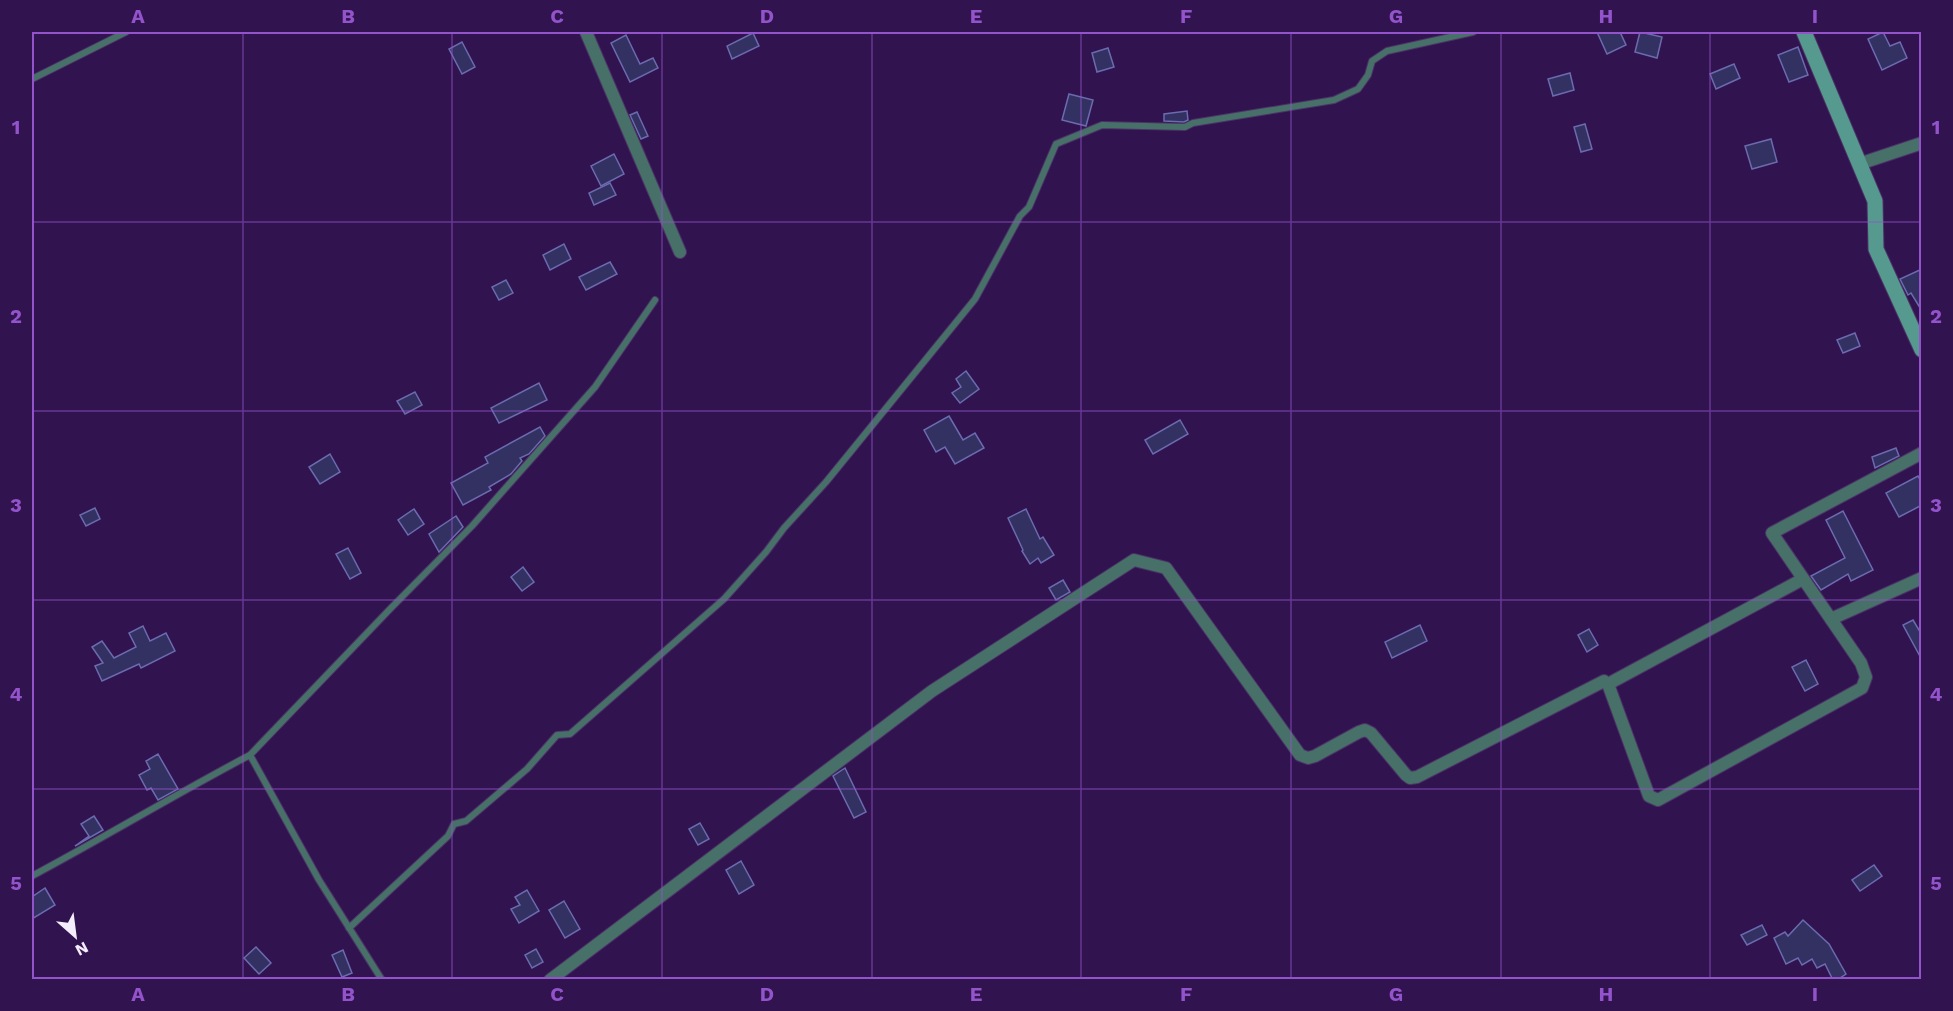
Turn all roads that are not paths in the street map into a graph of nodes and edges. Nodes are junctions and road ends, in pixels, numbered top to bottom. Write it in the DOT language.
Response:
graph roads {
  1 [pos="126,32"];
  2 [pos="586,32"];
  3 [pos="1473,32"];
  4 [pos="1804,32"];
  5 [pos="32,79"];
  6 [pos="1922,143"];
  7 [pos="1859,164"];
  8 [pos="680,252"];
  9 [pos="655,300"];
  10 [pos="1922,350"];
  11 [pos="1922,453"];
  12 [pos="1922,578"];
  13 [pos="1803,579"];
  14 [pos="1831,619"];
  15 [pos="1608,684"];
  16 [pos="250,755"];
  17 [pos="32,876"];
  18 [pos="349,928"];
  19 [pos="382,980"];
  20 [pos="550,980"];
  1 -- 5 [label="lane"];
  2 -- 8 [label="street"];
  3 -- 18 [label="lane"];
  4 -- 7 [label="street"];
  6 -- 7 [label="street"];
  7 -- 10 [label="street"];
  9 -- 16 [label="lane"];
  11 -- 13 [label="street"];
  12 -- 14 [label="street"];
  13 -- 14 [label="street"];
  13 -- 15 [label="street"];
  14 -- 15 [label="street"];
  15 -- 20 [label="street"];
  16 -- 17 [label="lane"];
  16 -- 18 [label="lane"];
  18 -- 19 [label="lane"];
}
